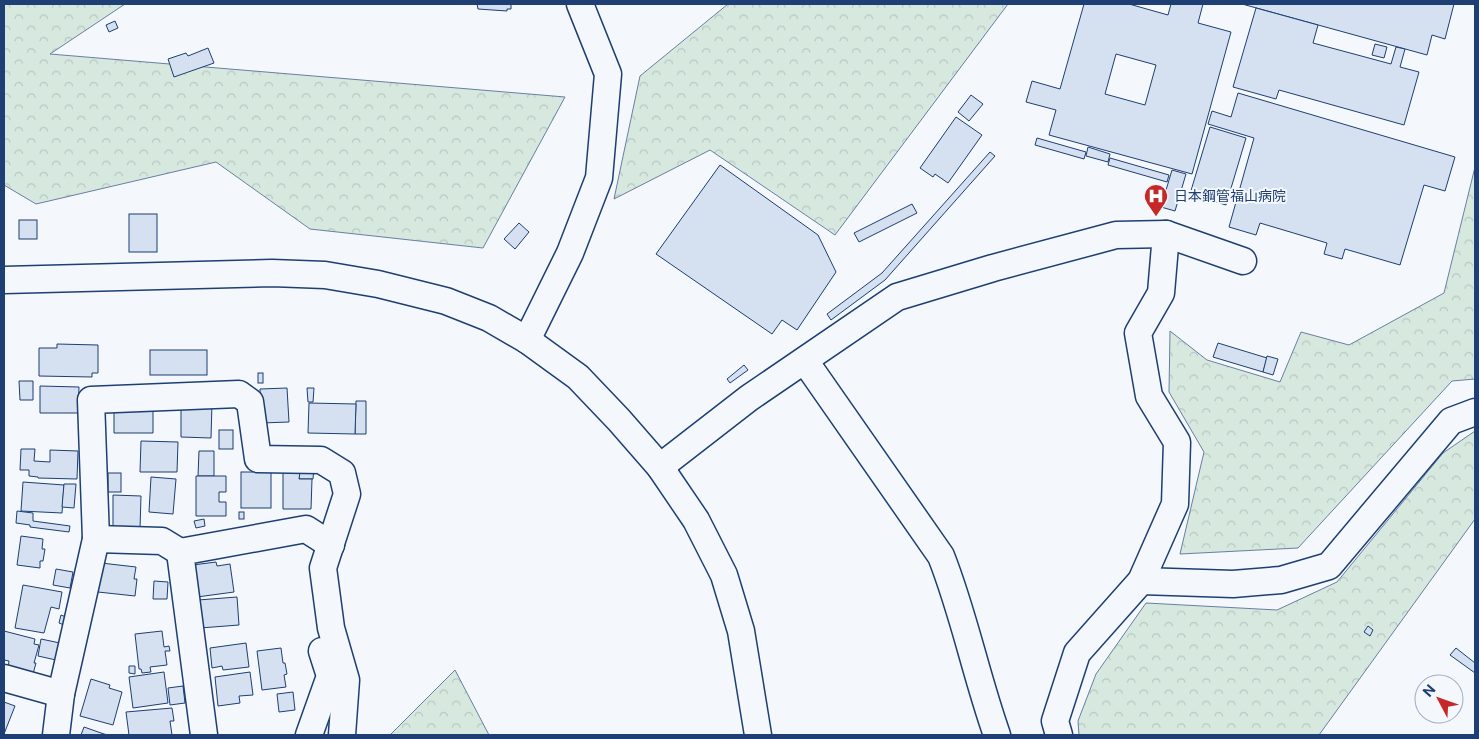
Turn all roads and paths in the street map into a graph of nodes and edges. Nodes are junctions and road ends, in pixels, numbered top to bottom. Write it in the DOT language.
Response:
graph roads {
  1 [pos="580,4"];
  2 [pos="1166,234"];
  3 [pos="1243,261"];
  4 [pos="4,280"];
  5 [pos="527,340"];
  6 [pos="805,361"];
  7 [pos="1475,412"];
  8 [pos="660,467"];
  9 [pos="96,540"];
  10 [pos="180,552"];
  11 [pos="327,556"];
  12 [pos="1141,581"];
  13 [pos="4,678"];
  14 [pos="61,694"];
  15 [pos="56,735"];
  16 [pos="204,735"];
  17 [pos="309,735"];
  18 [pos="342,735"];
  19 [pos="758,735"];
  20 [pos="996,735"];
  21 [pos="1059,735"];
  1 -- 5 [label="street"];
  2 -- 3 [label="street"];
  2 -- 6 [label="street"];
  2 -- 12 [label="street"];
  4 -- 5 [label="street"];
  5 -- 8 [label="street"];
  6 -- 8 [label="street"];
  6 -- 20 [label="street"];
  7 -- 12 [label="street"];
  8 -- 19 [label="street"];
  9 -- 10 [label="street"];
  9 -- 11 [label="street"];
  9 -- 14 [label="street"];
  10 -- 11 [label="street"];
  10 -- 16 [label="street"];
  11 -- 17 [label="street"];
  11 -- 18 [label="street"];
  12 -- 21 [label="street"];
  13 -- 14 [label="street"];
  14 -- 15 [label="street"];
}
